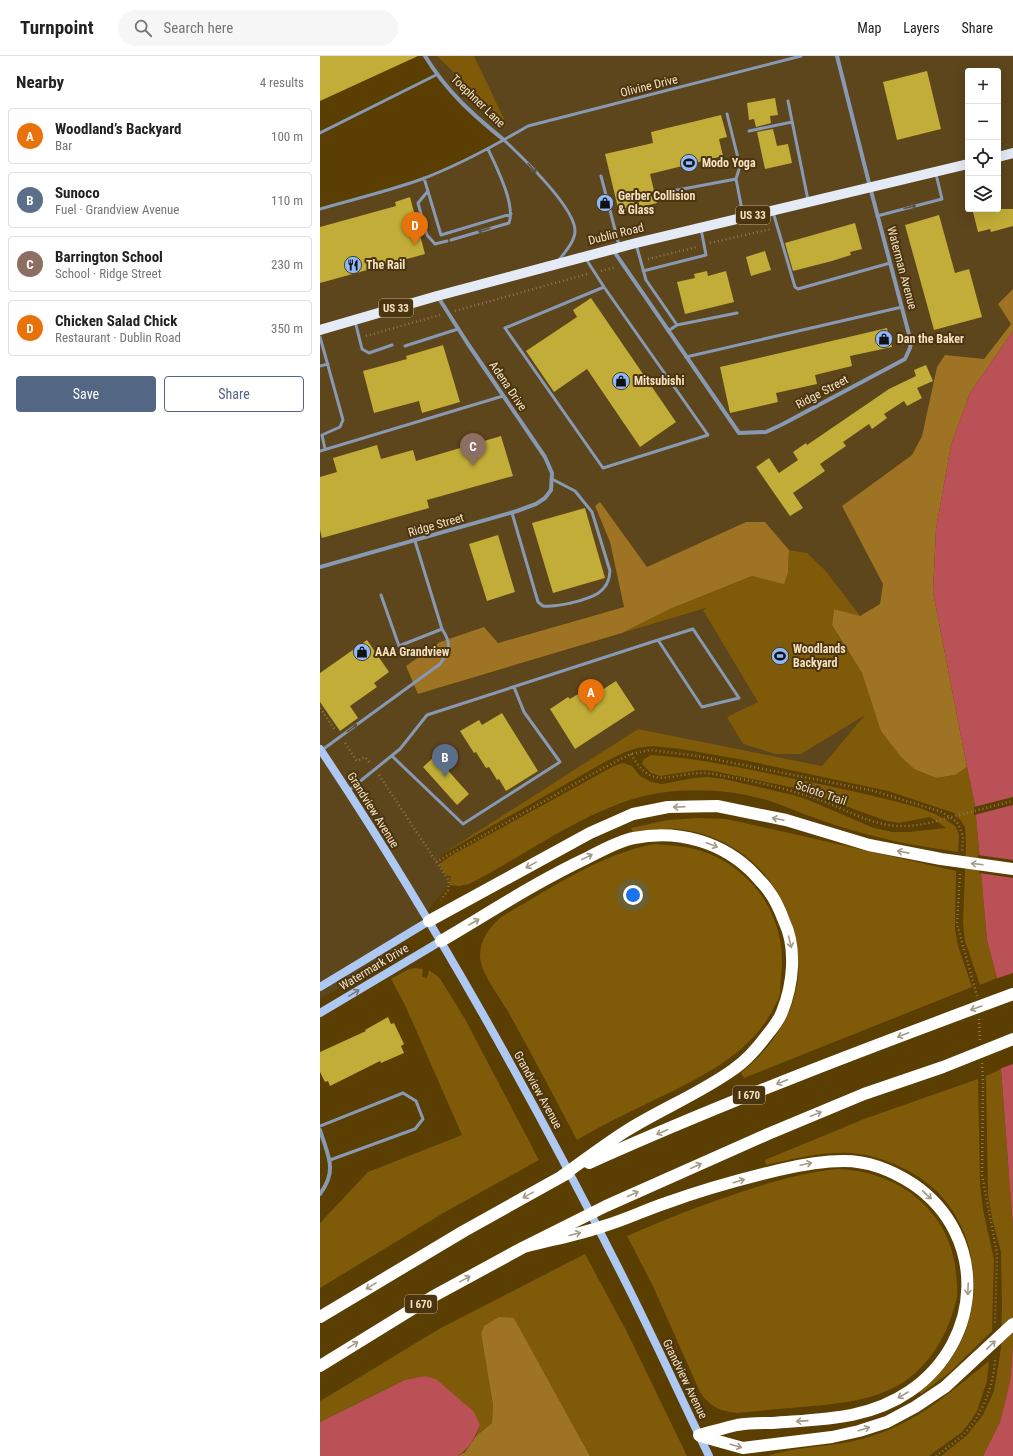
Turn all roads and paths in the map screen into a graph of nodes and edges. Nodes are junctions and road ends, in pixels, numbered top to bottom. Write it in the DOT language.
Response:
graph roads {
  1 [pos="425,56"];
  2 [pos="801,56"];
  3 [pos="837,56"];
  4 [pos="436,75"];
  5 [pos="788,101"];
  6 [pos="727,114"];
  7 [pos="792,122"];
  8 [pos="749,131"];
  9 [pos="320,133"];
  10 [pos="504,140"];
  11 [pos="488,149"];
  12 [pos="1013,153"];
  13 [pos="1001,156"];
  14 [pos="965,165"];
  15 [pos="935,172"];
  16 [pos="601,176"];
  17 [pos="424,178"];
  18 [pos="736,179"];
  19 [pos="870,187"];
  20 [pos="428,191"];
  21 [pos="672,191"];
  22 [pos="808,202"];
  23 [pos="320,209"];
  24 [pos="773,210"];
  25 [pos="511,214"];
  26 [pos="877,216"];
  27 [pos="743,217"];
  28 [pos="701,227"];
  29 [pos="778,228"];
  30 [pos="636,243"];
  31 [pos="704,245"];
  32 [pos="616,248"];
  33 [pos="584,256"];
  34 [pos="641,261"];
  35 [pos="890,263"];
  36 [pos="557,264"];
  37 [pos="623,265"];
  38 [pos="643,271"];
  39 [pos="594,272"];
  40 [pos="604,287"];
  41 [pos="438,296"];
  42 [pos="902,307"];
  43 [pos="448,313"];
  44 [pos="736,313"];
  45 [pos="355,320"];
  46 [pos="677,325"];
  47 [pos="458,329"];
  48 [pos="320,330"];
  49 [pos="668,331"];
  50 [pos="320,337"];
  51 [pos="359,338"];
  52 [pos="392,345"];
  53 [pos="405,346"];
  54 [pos="908,354"];
  55 [pos="686,357"];
  56 [pos="328,364"];
  57 [pos="320,366"];
  58 [pos="503,396"];
  59 [pos="321,435"];
  60 [pos="325,450"];
  61 [pos="320,451"];
  62 [pos="552,479"];
  63 [pos="551,490"];
  64 [pos="512,513"];
  65 [pos="415,541"];
  66 [pos="320,567"];
  67 [pos="381,595"];
  68 [pos="442,629"];
  69 [pos="658,640"];
  70 [pos="514,687"];
  71 [pos="320,708"];
  72 [pos="340,737"];
  73 [pos="320,750"];
  74 [pos="392,756"];
  75 [pos="375,769"];
  76 [pos="348,791"];
  77 [pos="1013,801"];
  78 [pos="436,862"];
  79 [pos="1013,869"];
  80 [pos="448,890"];
  81 [pos="428,921"];
  82 [pos="441,941"];
  83 [pos="320,987"];
  84 [pos="1013,994"];
  85 [pos="320,1013"];
  86 [pos="1013,1039"];
  87 [pos="320,1126"];
  88 [pos="320,1130"];
  89 [pos="330,1160"];
  90 [pos="562,1176"];
  91 [pos="320,1194"];
  92 [pos="524,1247"];
  93 [pos="320,1317"];
  94 [pos="1013,1324"];
  95 [pos="320,1366"];
  96 [pos="699,1436"];
  97 [pos="709,1456"];
  1 -- 4 [label="street, Toephner Lane"];
  2 -- 10 [label="lane, Olivine Drive"];
  3 -- 19 [label="street, Waterman Avenue"];
  4 -- 9 [label="lane"];
  4 -- 10 [label="street, Toephner Lane"];
  5 -- 7 [label="lane"];
  6 -- 18 [label="lane"];
  7 -- 8 [label="lane"];
  7 -- 22 [label="lane"];
  10 -- 11 [label="lane, Olivine Drive"];
  10 -- 36 [label="lane, one-way"];
  11 -- 17 [label="lane, Olivine Drive"];
  11 -- 25 [label="lane"];
  12 -- 13 [label="main road"];
  14 -- 15 [label="main road, Dublin Road / US 33"];
  15 -- 19 [label="main road, Dublin Road / US 33"];
  26 -- 15 [label="lane, one-way"];
  16 -- 32 [label="lane"];
  17 -- 20 [label="lane"];
  17 -- 23 [label="lane, Olivine Drive"];
  18 -- 21 [label="lane"];
  18 -- 27 [label="lane"];
  19 -- 22 [label="main road, Dublin Road / US 33"];
  19 -- 26 [label="street, Waterman Avenue"];
  20 -- 25 [label="lane"];
  25 -- 20 [label="lane, one-way"];
  22 -- 24 [label="main road, Dublin Road / US 33"];
  24 -- 27 [label="main road, Dublin Road / US 33"];
  24 -- 29 [label="lane"];
  26 -- 35 [label="street, Waterman Avenue"];
  27 -- 28 [label="main road, Dublin Road / US 33"];
  28 -- 30 [label="main road, Dublin Road / US 33"];
  28 -- 31 [label="lane"];
  29 -- 31 [label="path"];
  29 -- 35 [label="lane"];
  30 -- 32 [label="main road, Dublin Road / US 33"];
  30 -- 34 [label="lane"];
  31 -- 34 [label="path"];
  31 -- 38 [label="lane"];
  32 -- 33 [label="main road, Dublin Road / US 33"];
  32 -- 37 [label="street"];
  33 -- 36 [label="main road, Dublin Road / US 33"];
  33 -- 39 [label="lane"];
  34 -- 38 [label="lane"];
  35 -- 42 [label="street, Waterman Avenue"];
  36 -- 41 [label="main road, Dublin Road / US 33"];
  37 -- 39 [label="path"];
  37 -- 49 [label="street"];
  38 -- 46 [label="lane"];
  39 -- 40 [label="lane"];
  39 -- 43 [label="path"];
  40 -- 40 [label="lane"];
  41 -- 43 [label="street, Adena Drive"];
  41 -- 45 [label="main road, Dublin Road / US 33"];
  42 -- 54 [label="street, Waterman Avenue"];
  42 -- 55 [label="lane"];
  43 -- 47 [label="street, Adena Drive"];
  43 -- 51 [label="path"];
  44 -- 46 [label="lane"];
  45 -- 48 [label="main road, Dublin Road / US 33"];
  45 -- 51 [label="lane"];
  46 -- 49 [label="lane"];
  47 -- 53 [label="lane"];
  47 -- 58 [label="street, Adena Drive"];
  49 -- 55 [label="street"];
  50 -- 56 [label="lane"];
  51 -- 52 [label="lane"];
  54 -- 55 [label="street, Ridge Street"];
  56 -- 57 [label="lane"];
  56 -- 59 [label="lane"];
  58 -- 60 [label="lane"];
  58 -- 62 [label="street, Adena Drive"];
  59 -- 60 [label="lane"];
  60 -- 61 [label="lane"];
  62 -- 63 [label="street, Adena Drive"];
  62 -- 64 [label="lane"];
  63 -- 64 [label="street, Ridge Street"];
  64 -- 65 [label="street, Ridge Street"];
  65 -- 66 [label="street, Ridge Street"];
  65 -- 68 [label="lane"];
  67 -- 68 [label="lane"];
  72 -- 68 [label="lane, one-way"];
  69 -- 69 [label="lane"];
  69 -- 70 [label="lane"];
  70 -- 74 [label="lane"];
  70 -- 74 [label="lane"];
  71 -- 72 [label="path"];
  72 -- 73 [label="lane"];
  72 -- 75 [label="path"];
  73 -- 76 [label="main road, Grandview Avenue"];
  74 -- 75 [label="lane"];
  75 -- 76 [label="lane"];
  75 -- 78 [label="path"];
  76 -- 81 [label="main road, Grandview Avenue"];
  77 -- 78 [label="path, Scioto Trail"];
  78 -- 80 [label="path"];
  79 -- 81 [label="highway, one-way"];
  81 -- 82 [label="main road, Grandview Avenue"];
  81 -- 83 [label="main road, Watermark Drive"];
  85 -- 82 [label="main road, Watermark Drive, one-way"];
  82 -- 90 [label="highway, one-way"];
  82 -- 96 [label="main road, Grandview Avenue"];
  84 -- 90 [label="highway, I 670, one-way"];
  92 -- 86 [label="highway, I 670, one-way"];
  87 -- 89 [label="lane"];
  88 -- 89 [label="street"];
  89 -- 91 [label="street"];
  90 -- 93 [label="highway, I 670, one-way"];
  95 -- 92 [label="highway, I 670, one-way"];
  92 -- 96 [label="highway, one-way"];
  96 -- 94 [label="highway, one-way"];
  96 -- 97 [label="main road, Grandview Avenue"];
}
